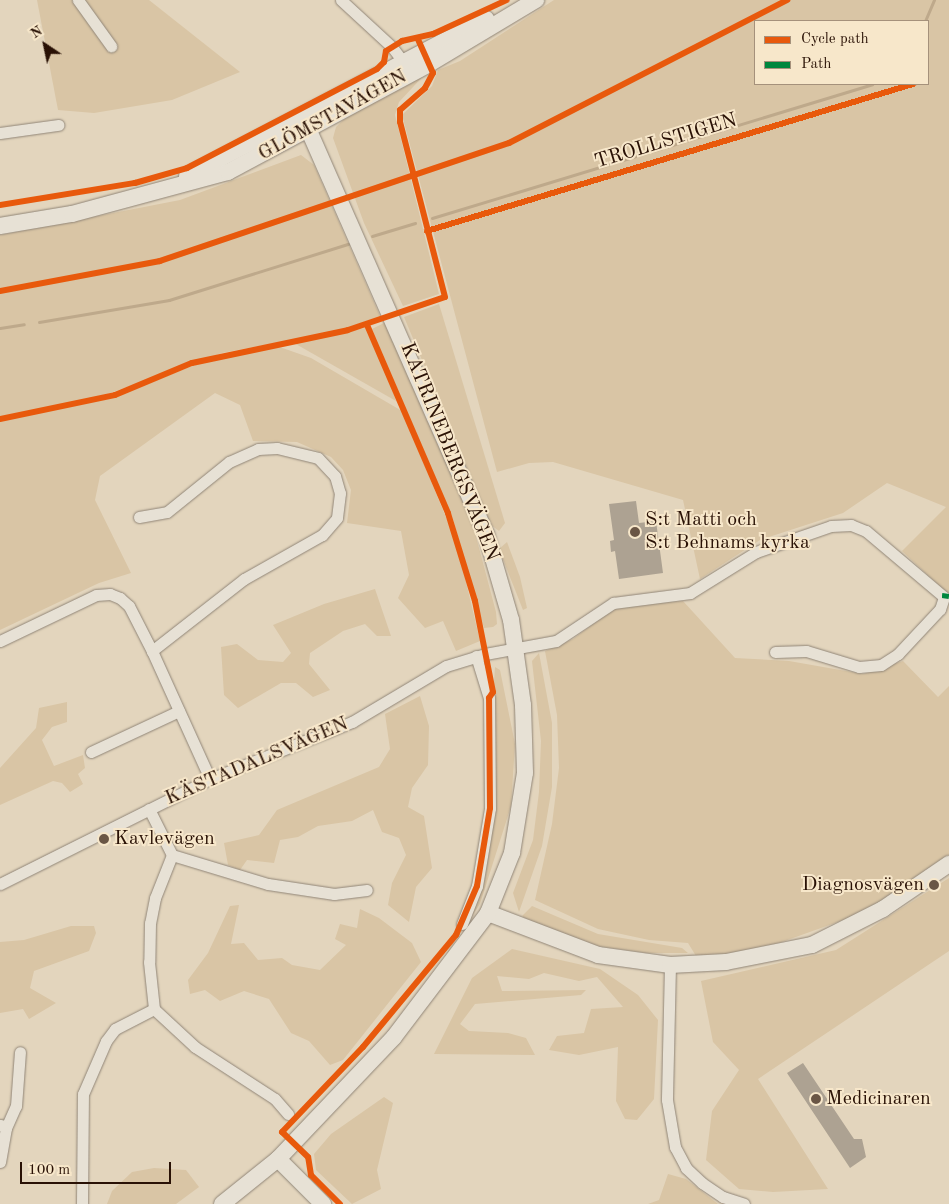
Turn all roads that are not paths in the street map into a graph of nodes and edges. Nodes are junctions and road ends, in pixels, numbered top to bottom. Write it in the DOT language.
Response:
graph roads {
  1 [pos="78,0"];
  2 [pos="341,0"];
  3 [pos="524,0"];
  4 [pos="536,0"];
  5 [pos="111,46"];
  6 [pos="408,67"];
  7 [pos="306,123"];
  8 [pos="58,125"];
  9 [pos="0,133"];
  10 [pos="0,226"];
  11 [pos="139,517"];
  12 [pos="0,641"];
  13 [pos="516,649"];
  14 [pos="152,651"];
  15 [pos="775,652"];
  16 [pos="476,656"];
  17 [pos="179,711"];
  18 [pos="91,752"];
  19 [pos="210,779"];
  20 [pos="149,809"];
  21 [pos="172,855"];
  22 [pos="949,864"];
  23 [pos="0,884"];
  24 [pos="367,890"];
  25 [pos="488,913"];
  26 [pos="462,924"];
  27 [pos="670,965"];
  28 [pos="154,1009"];
  29 [pos="20,1052"];
  30 [pos="288,1114"];
  31 [pos="3,1126"];
  32 [pos="278,1159"];
  33 [pos="0,1162"];
  34 [pos="82,1204"];
  35 [pos="222,1204"];
  36 [pos="323,1204"];
  37 [pos="744,1204"];
  1 -- 5 [label="street"];
  2 -- 6 [label="street"];
  3 -- 6 [label="street, GLÖMSTAVÄGEN"];
  4 -- 6 [label="street, GLÖMSTAVÄGEN"];
  6 -- 7 [label="street, GLÖMSTAVÄGEN"];
  7 -- 10 [label="street, GLÖMSTAVÄGEN"];
  7 -- 13 [label="street, KATRINEBERGSVÄGEN"];
  8 -- 9 [label="street"];
  11 -- 14 [label="street"];
  12 -- 14 [label="street"];
  13 -- 15 [label="street, KÄSTADALSVÄGEN"];
  13 -- 16 [label="street, KÄSTADALSVÄGEN"];
  13 -- 25 [label="street, KATRINEBERGSVÄGEN"];
  14 -- 17 [label="street"];
  16 -- 19 [label="street, KÄSTADALSVÄGEN"];
  16 -- 26 [label="street"];
  17 -- 18 [label="street"];
  17 -- 19 [label="street"];
  19 -- 20 [label="street, KÄSTADALSVÄGEN"];
  20 -- 21 [label="street"];
  20 -- 23 [label="street, KÄSTADALSVÄGEN"];
  21 -- 24 [label="street"];
  21 -- 28 [label="street"];
  22 -- 27 [label="street"];
  25 -- 27 [label="street"];
  25 -- 32 [label="street, KATRINEBERGSVÄGEN"];
  27 -- 37 [label="street"];
  28 -- 30 [label="street"];
  28 -- 34 [label="street"];
  29 -- 31 [label="street"];
  31 -- 33 [label="street"];
  32 -- 35 [label="street, KATRINEBERGSVÄGEN"];
  32 -- 36 [label="street"];
}
